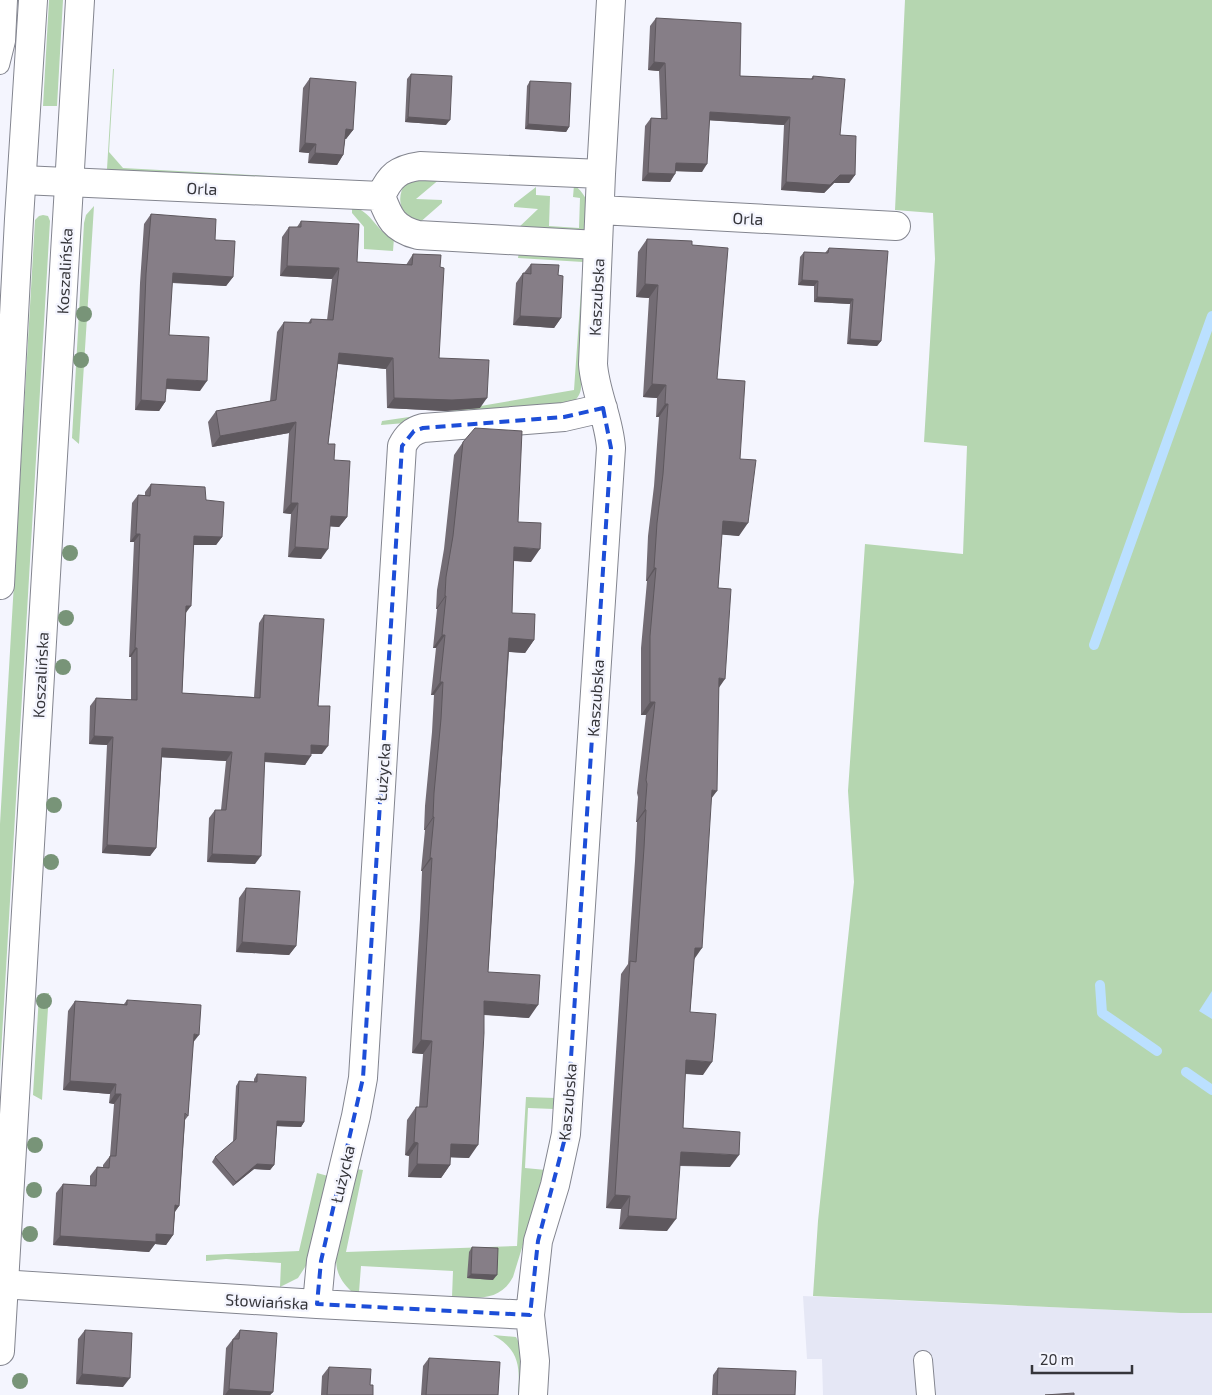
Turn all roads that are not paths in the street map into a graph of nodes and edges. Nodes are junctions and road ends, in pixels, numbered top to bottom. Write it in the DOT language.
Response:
graph roads {
  1 [pos="8,0"];
  2 [pos="33,0"];
  3 [pos="80,0"];
  4 [pos="611,0"];
  5 [pos="0,65"];
  6 [pos="601,174"];
  7 [pos="22,180"];
  8 [pos="69,182"];
  9 [pos="382,196"];
  10 [pos="600,210"];
  11 [pos="896,226"];
  12 [pos="598,245"];
  13 [pos="603,408"];
  14 [pos="0,584"];
  15 [pos="1,1285"];
  16 [pos="318,1304"];
  17 [pos="530,1314"];
  18 [pos="0,1351"];
  19 [pos="923,1360"];
  20 [pos="533,1395"];
  21 [pos="926,1395"];
  1 -- 5 [label="lane"];
  2 -- 7 [label="street"];
  3 -- 8 [label="street, Koszalińska"];
  4 -- 6 [label="street, Kaszubska"];
  6 -- 9 [label="street"];
  6 -- 10 [label="street, Kaszubska"];
  7 -- 8 [label="street, Orla"];
  7 -- 14 [label="street"];
  8 -- 9 [label="street, Orla"];
  8 -- 15 [label="street, Koszalińska"];
  9 -- 12 [label="street"];
  10 -- 11 [label="street, Orla"];
  10 -- 12 [label="street, Kaszubska"];
  12 -- 13 [label="street, Kaszubska"];
  13 -- 16 [label="street, Łużycka"];
  13 -- 17 [label="street, Kaszubska"];
  15 -- 16 [label="street, Słowiańska"];
  15 -- 18 [label="street, Koszalińska"];
  16 -- 17 [label="street, Słowiańska"];
  17 -- 20 [label="street, Kaszubska"];
  19 -- 21 [label="lane"];
}
